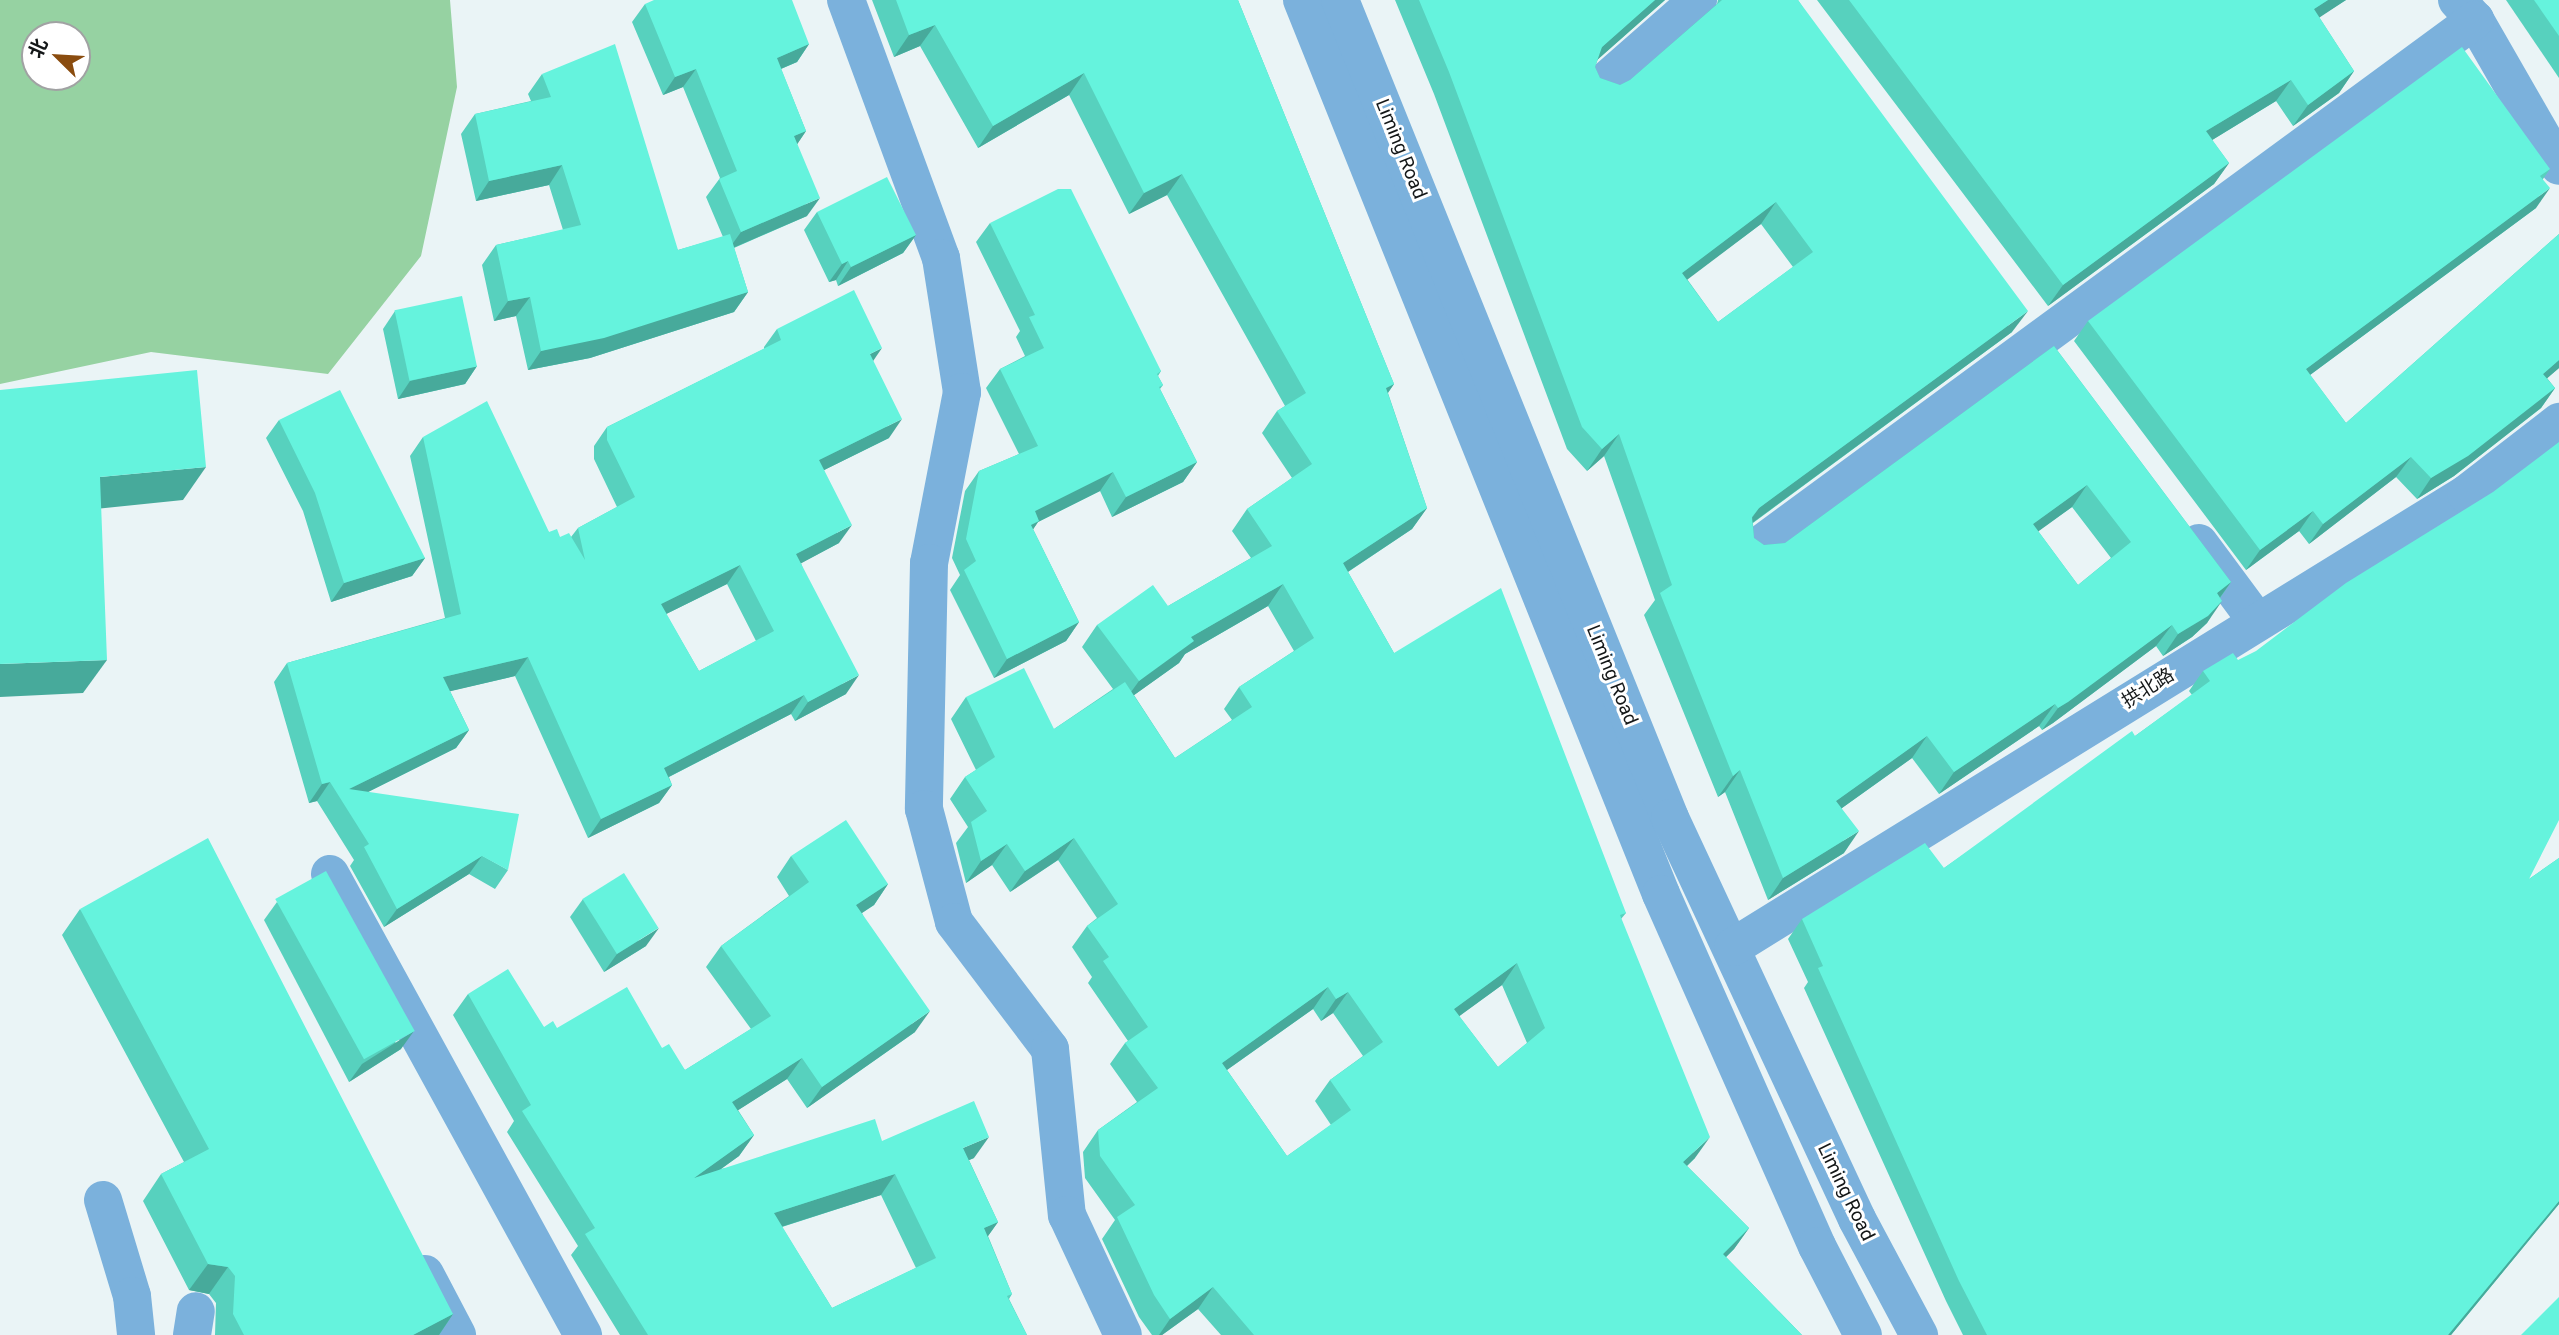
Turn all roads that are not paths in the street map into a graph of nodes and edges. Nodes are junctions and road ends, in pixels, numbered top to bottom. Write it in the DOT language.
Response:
graph roads {
  1 [pos="846,0"];
  2 [pos="1302,0"];
  3 [pos="1340,0"];
  4 [pos="1698,0"];
  5 [pos="2466,10"];
  6 [pos="1601,85"];
  7 [pos="2559,166"];
  8 [pos="2019,303"];
  9 [pos="2044,336"];
  10 [pos="2068,369"];
  11 [pos="2559,422"];
  12 [pos="2174,511"];
  13 [pos="1757,547"];
  14 [pos="2256,620"];
  15 [pos="330,874"];
  16 [pos="1732,947"];
  17 [pos="103,1200"];
  18 [pos="405,1236"];
  19 [pos="136,1335"];
  20 [pos="457,1335"];
  21 [pos="583,1335"];
  22 [pos="1123,1335"];
  23 [pos="1863,1335"];
  24 [pos="1919,1335"];
  1 -- 22 [label="street"];
  2 -- 23 [label="street, Liming Road"];
  3 -- 16 [label="street, Liming Road"];
  4 -- 6 [label="street"];
  5 -- 7 [label="street"];
  5 -- 9 [label="street"];
  8 -- 9 [label="street"];
  9 -- 10 [label="street"];
  9 -- 13 [label="street"];
  11 -- 14 [label="street, 拱北路"];
  12 -- 14 [label="street"];
  14 -- 16 [label="street, 拱北路"];
  15 -- 21 [label="street"];
  16 -- 24 [label="street, Liming Road"];
  17 -- 19 [label="street"];
  18 -- 20 [label="street"];
}
